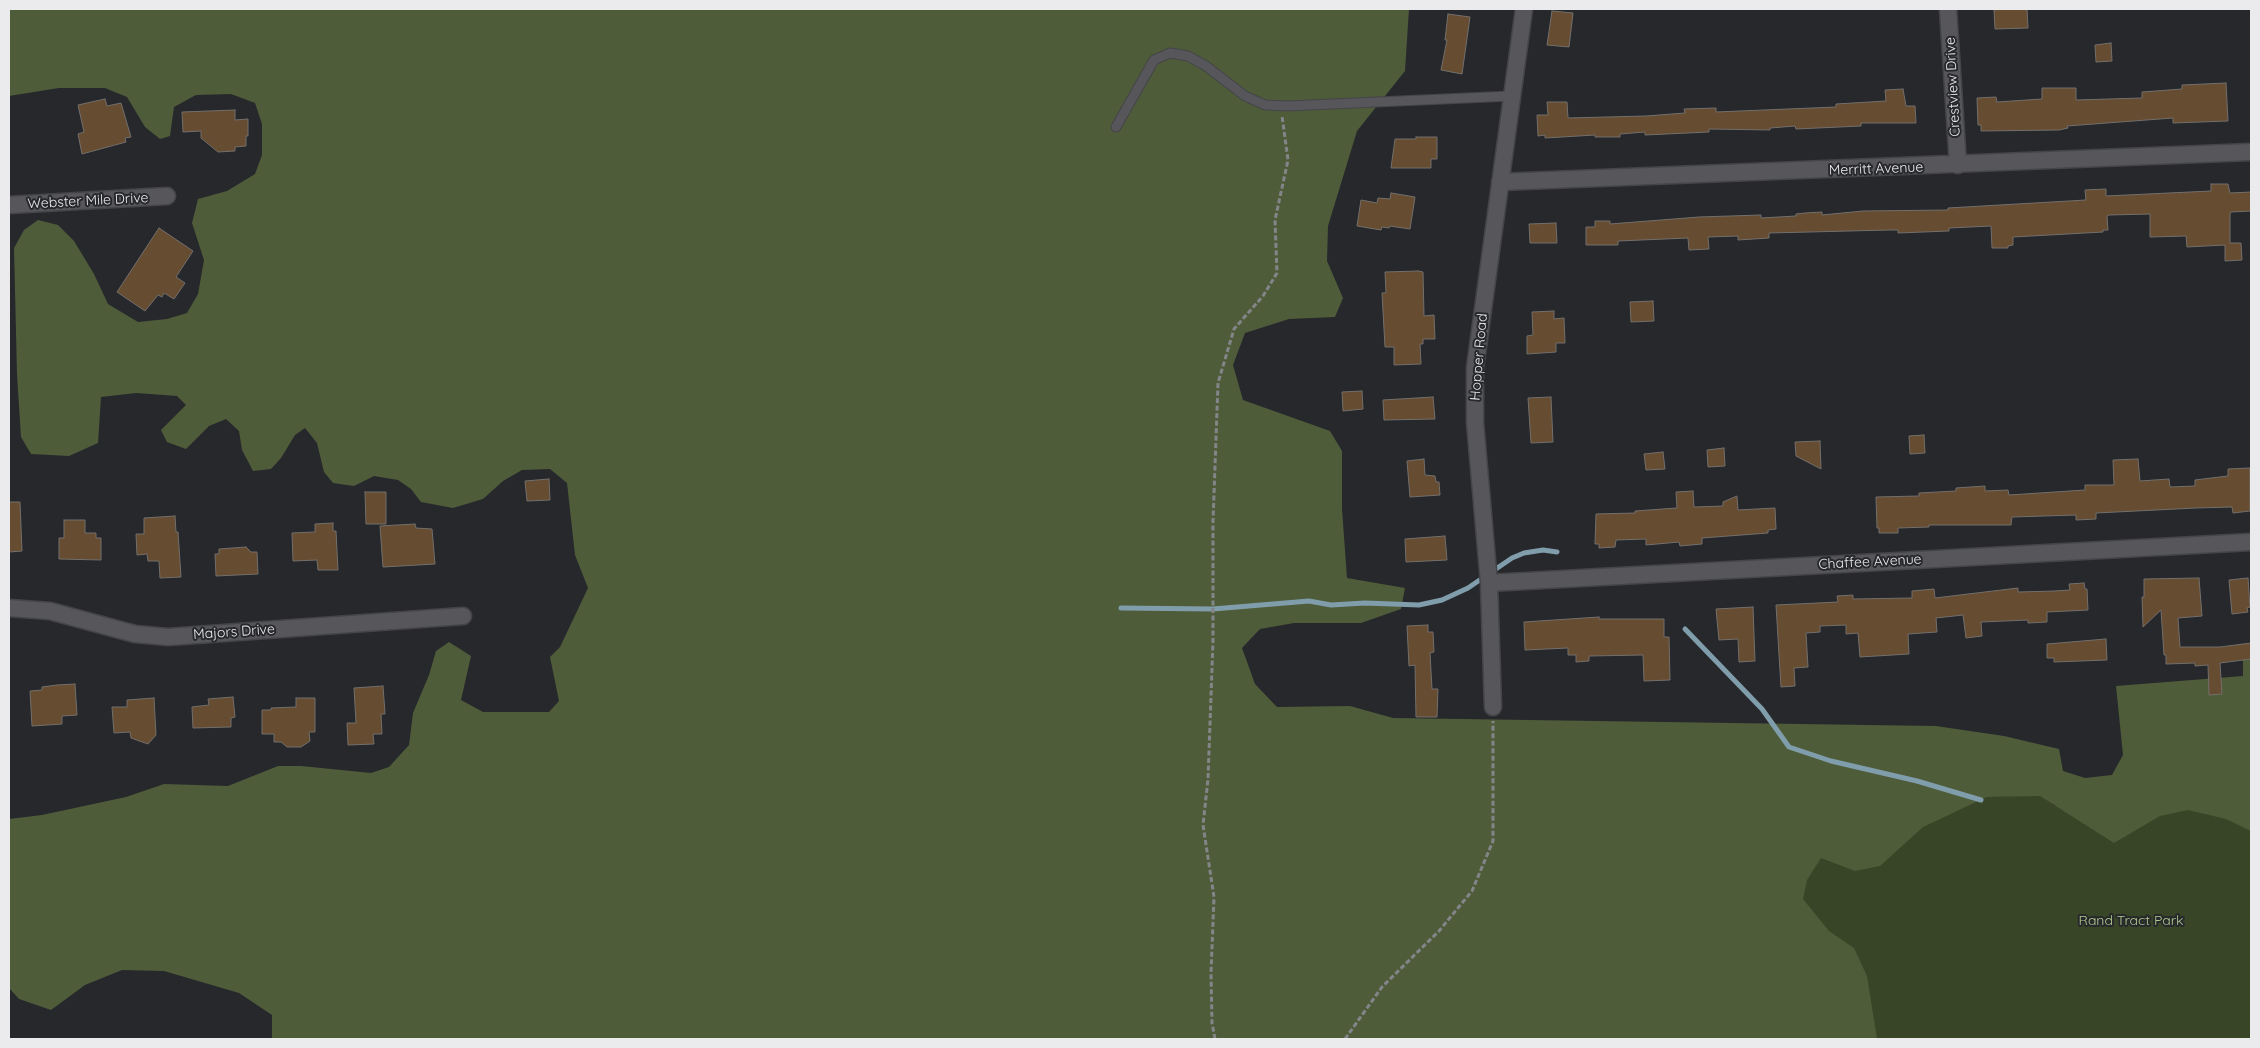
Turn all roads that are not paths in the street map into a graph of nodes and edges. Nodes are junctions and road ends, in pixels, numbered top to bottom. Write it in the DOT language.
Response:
graph roads {
  1 [pos="1524,9"];
  2 [pos="1948,9"];
  3 [pos="1511,96"];
  4 [pos="1116,127"];
  5 [pos="2251,152"];
  6 [pos="1958,166"];
  7 [pos="1500,182"];
  8 [pos="166,196"];
  9 [pos="9,205"];
  10 [pos="2251,542"];
  11 [pos="1489,583"];
  12 [pos="9,608"];
  13 [pos="462,616"];
  14 [pos="1493,706"];
  1 -- 3 [label="street, Hopper Road"];
  2 -- 6 [label="street, Crestview Drive"];
  3 -- 4 [label="lane"];
  3 -- 7 [label="street, Hopper Road"];
  5 -- 6 [label="street, Merritt Avenue"];
  6 -- 7 [label="street, Merritt Avenue"];
  7 -- 11 [label="street, Hopper Road"];
  8 -- 9 [label="street, Webster Mile Drive"];
  10 -- 11 [label="street, Chaffee Avenue"];
  11 -- 14 [label="street, Hopper Road"];
  12 -- 13 [label="street, Majors Drive"];
}
